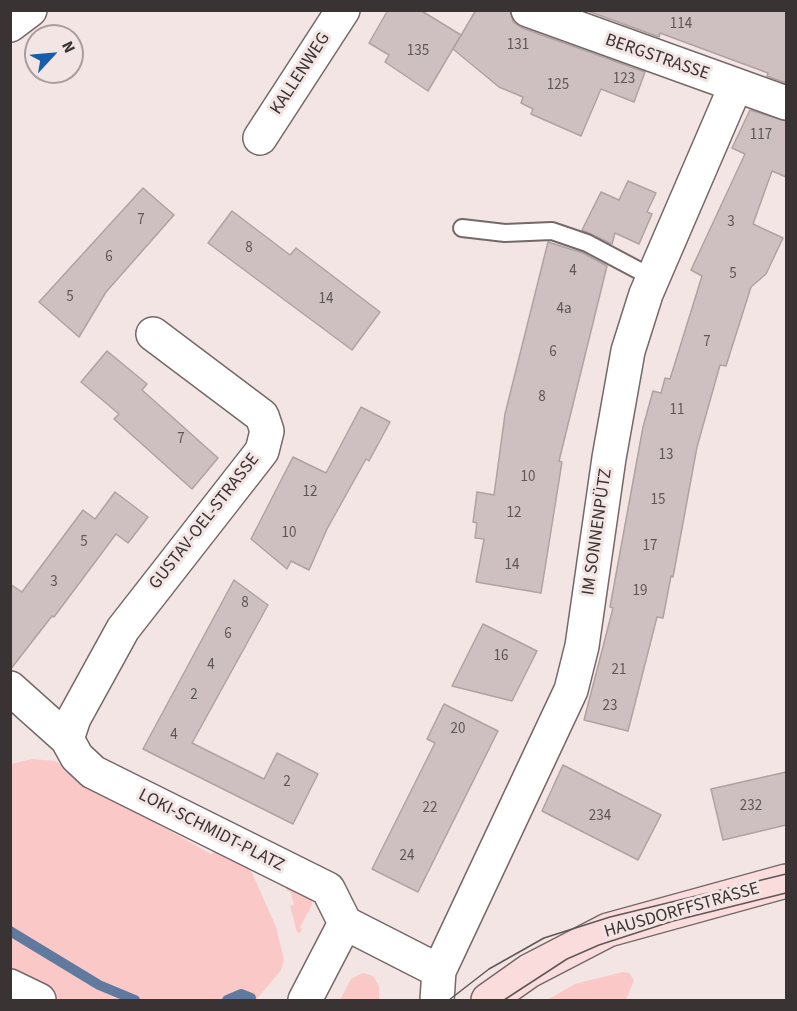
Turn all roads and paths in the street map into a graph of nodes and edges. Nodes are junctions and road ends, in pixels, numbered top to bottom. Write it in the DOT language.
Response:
graph roads {
  1 [pos="30,10"];
  2 [pos="343,10"];
  3 [pos="528,10"];
  4 [pos="10,26"];
  5 [pos="736,85"];
  6 [pos="786,103"];
  7 [pos="260,138"];
  8 [pos="462,228"];
  9 [pos="653,278"];
  10 [pos="153,334"];
  11 [pos="10,688"];
  12 [pos="68,741"];
  13 [pos="786,881"];
  14 [pos="345,923"];
  15 [pos="10,986"];
  16 [pos="438,986"];
  17 [pos="39,1000"];
  18 [pos="305,1000"];
  19 [pos="488,1000"];
  1 -- 4 [label="street"];
  2 -- 7 [label="street, KALLENWEG"];
  3 -- 5 [label="street, BERGSTRASSE"];
  5 -- 6 [label="street, BERGSTRASSE"];
  5 -- 9 [label="street, IM SONNENPÜTZ"];
  8 -- 9 [label="lane"];
  9 -- 16 [label="street, IM SONNENPÜTZ"];
  10 -- 12 [label="street, GUSTAV-OEL-STRASSE"];
  11 -- 12 [label="street"];
  12 -- 14 [label="street, LOKI-SCHMIDT-PLATZ"];
  13 -- 19 [label="main road, HAUSDORFFSTRASSE"];
  14 -- 16 [label="street"];
  14 -- 18 [label="street"];
  15 -- 17 [label="street"];
}
